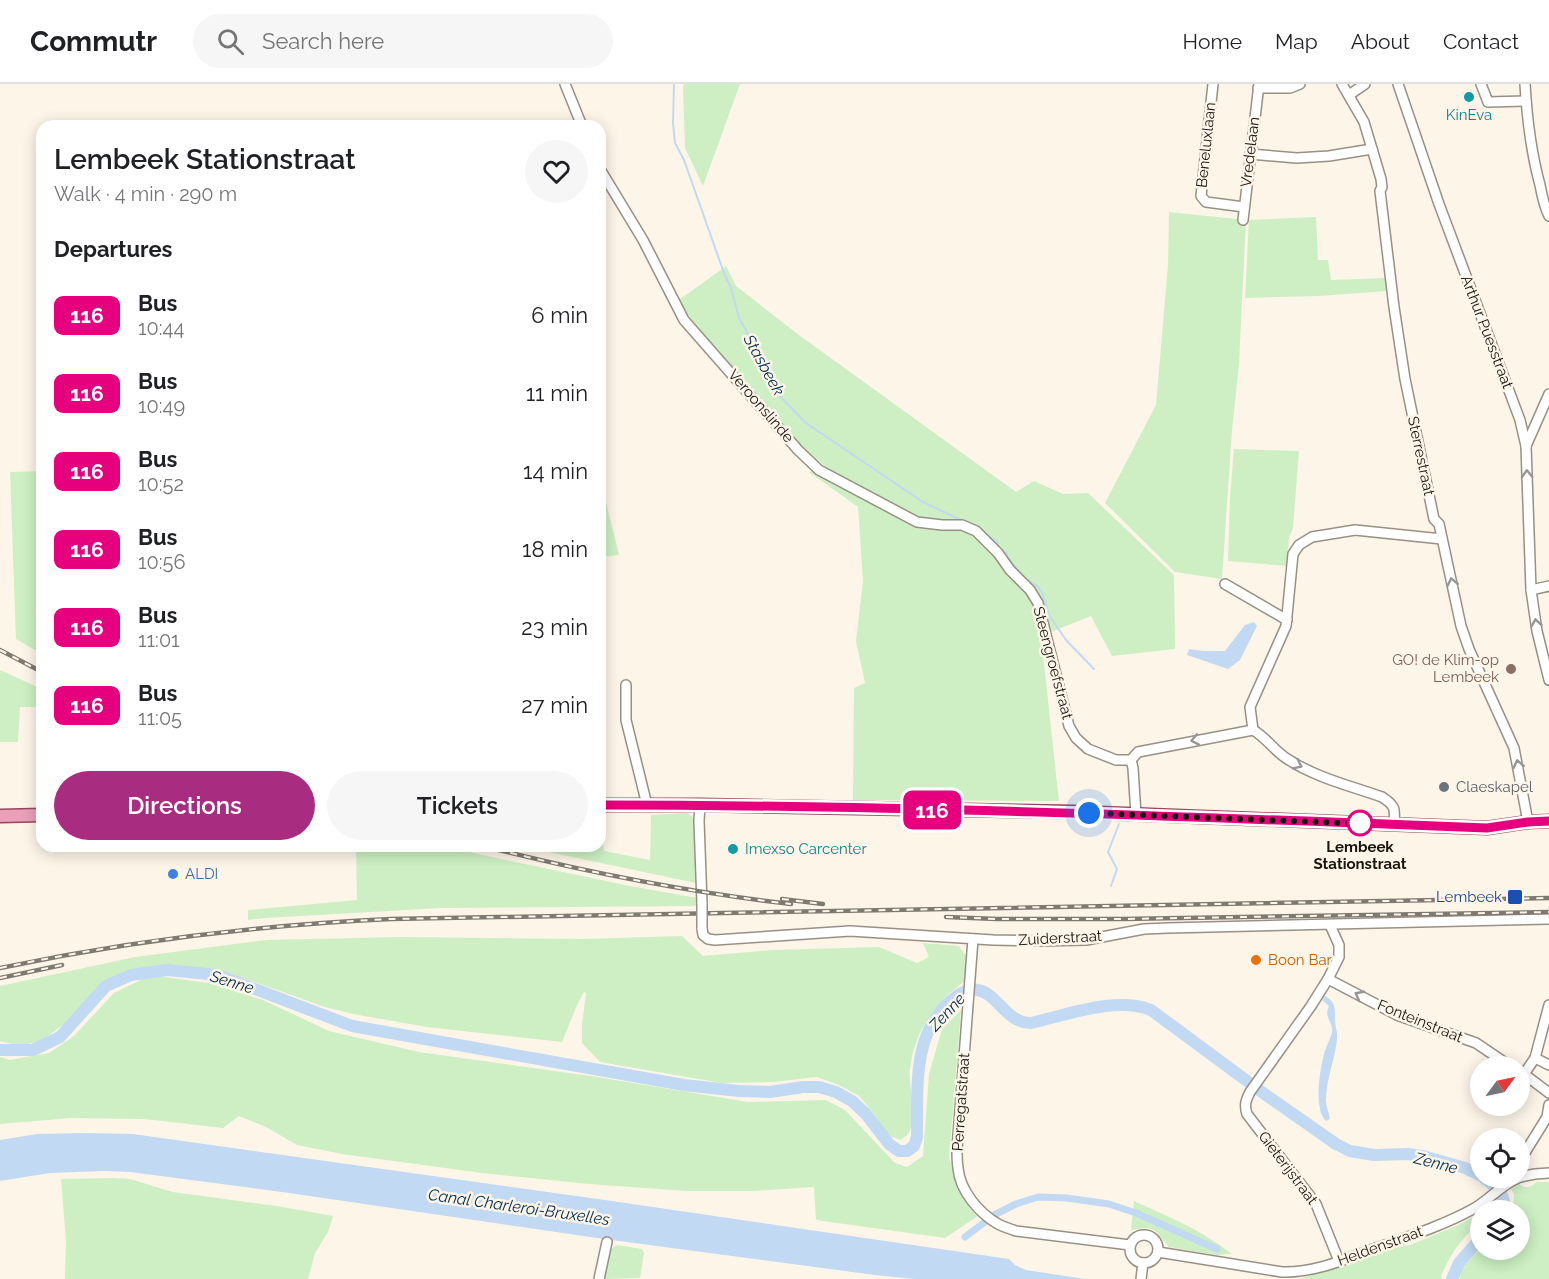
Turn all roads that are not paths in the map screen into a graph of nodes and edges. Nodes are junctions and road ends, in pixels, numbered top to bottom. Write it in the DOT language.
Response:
graph roads {
  1 [pos="565,84"];
  2 [pos="1213,84"];
  3 [pos="1300,84"];
  4 [pos="1342,84"];
  5 [pos="1365,84"];
  6 [pos="1398,84"];
  7 [pos="1481,84"];
  8 [pos="1525,84"];
  9 [pos="1258,86"];
  10 [pos="1349,95"];
  11 [pos="1526,101"];
  12 [pos="1488,102"];
  13 [pos="1489,114"];
  14 [pos="580,120"];
  15 [pos="1372,149"];
  16 [pos="1250,154"];
  17 [pos="606,179"];
  18 [pos="1545,191"];
  19 [pos="1244,207"];
  20 [pos="1549,216"];
  21 [pos="1243,220"];
  22 [pos="1549,394"];
  23 [pos="1526,446"];
  24 [pos="1442,539"];
  25 [pos="998,553"];
  26 [pos="1225,584"];
  27 [pos="1549,586"];
  28 [pos="1531,590"];
  29 [pos="1287,620"];
  30 [pos="1549,680"];
  31 [pos="626,685"];
  32 [pos="1252,730"];
  33 [pos="1131,760"];
  34 [pos="606,805"];
  35 [pos="647,805"];
  36 [pos="700,805"];
  37 [pos="1136,815"];
  38 [pos="0,816"];
  39 [pos="36,816"];
  40 [pos="1549,821"];
  41 [pos="1528,822"];
  42 [pos="1394,825"];
  43 [pos="1549,920"];
  44 [pos="1330,925"];
  45 [pos="973,939"];
  46 [pos="1328,979"];
  47 [pos="1549,1005"];
  48 [pos="1495,1056"];
  49 [pos="1535,1056"];
  50 [pos="1530,1063"];
  51 [pos="1549,1065"];
  52 [pos="1530,1078"];
  53 [pos="1549,1093"];
  54 [pos="1549,1105"];
  55 [pos="1548,1117"];
  56 [pos="1530,1145"];
  57 [pos="1549,1173"];
  58 [pos="1530,1175"];
  59 [pos="1500,1188"];
  60 [pos="608,1242"];
  61 [pos="1130,1245"];
  62 [pos="1158,1252"];
  63 [pos="1339,1261"];
  64 [pos="1143,1263"];
  65 [pos="599,1279"];
  66 [pos="1141,1279"];
  1 -- 14 [label="street"];
  2 -- 19 [label="street, Beneluxlaan"];
  3 -- 9 [label="street"];
  4 -- 10 [label="street, Sterrestraat"];
  5 -- 10 [label="street"];
  6 -- 23 [label="street, Arthur Puesstraat"];
  7 -- 12 [label="street"];
  8 -- 11 [label="street"];
  9 -- 16 [label="street, Vredelaan"];
  10 -- 15 [label="street, Sterrestraat"];
  11 -- 12 [label="street"];
  11 -- 18 [label="street"];
  12 -- 13 [label="street"];
  15 -- 16 [label="street"];
  15 -- 24 [label="street, Sterrestraat"];
  16 -- 19 [label="street, Vredelaan"];
  17 -- 25 [label="street, Veroonslinde"];
  18 -- 20 [label="street"];
  19 -- 21 [label="street, Vredelaan"];
  22 -- 23 [label="street"];
  28 -- 23 [label="street, Arthur Puesstraat, one-way"];
  24 -- 29 [label="street"];
  41 -- 24 [label="street, Sterrestraat, one-way"];
  25 -- 33 [label="street, Steengroefstraat"];
  26 -- 29 [label="street"];
  27 -- 28 [label="street"];
  30 -- 28 [label="street, Arthur Puesstraat, one-way"];
  29 -- 32 [label="street"];
  31 -- 35 [label="street"];
  32 -- 33 [label="street, one-way"];
  32 -- 42 [label="street, one-way"];
  33 -- 37 [label="street"];
  34 -- 35 [label="main road"];
  35 -- 36 [label="main road"];
  36 -- 37 [label="main road"];
  36 -- 45 [label="street, Zuiderstraat, bridge"];
  37 -- 42 [label="main road"];
  38 -- 39 [label="main road"];
  40 -- 41 [label="main road"];
  41 -- 42 [label="main road"];
  43 -- 44 [label="street, Zuiderstraat"];
  44 -- 45 [label="street, Zuiderstraat"];
  44 -- 46 [label="street"];
  45 -- 61 [label="street, Perregatstraat"];
  48 -- 46 [label="street, Fonteinstraat, one-way"];
  46 -- 63 [label="street, Gieterijstraat"];
  47 -- 49 [label="street"];
  49 -- 50 [label="street"];
  49 -- 51 [label="street"];
  52 -- 53 [label="street"];
  54 -- 55 [label="street"];
  55 -- 56 [label="street"];
  57 -- 58 [label="street, Heldenstraat"];
  59 -- 63 [label="street, Heldenstraat"];
  60 -- 65 [label="street"];
  61 -- 62 [label="street"];
  61 -- 64 [label="street"];
  62 -- 63 [label="street, Heldenstraat"];
  62 -- 64 [label="street"];
  64 -- 66 [label="street"];
}
